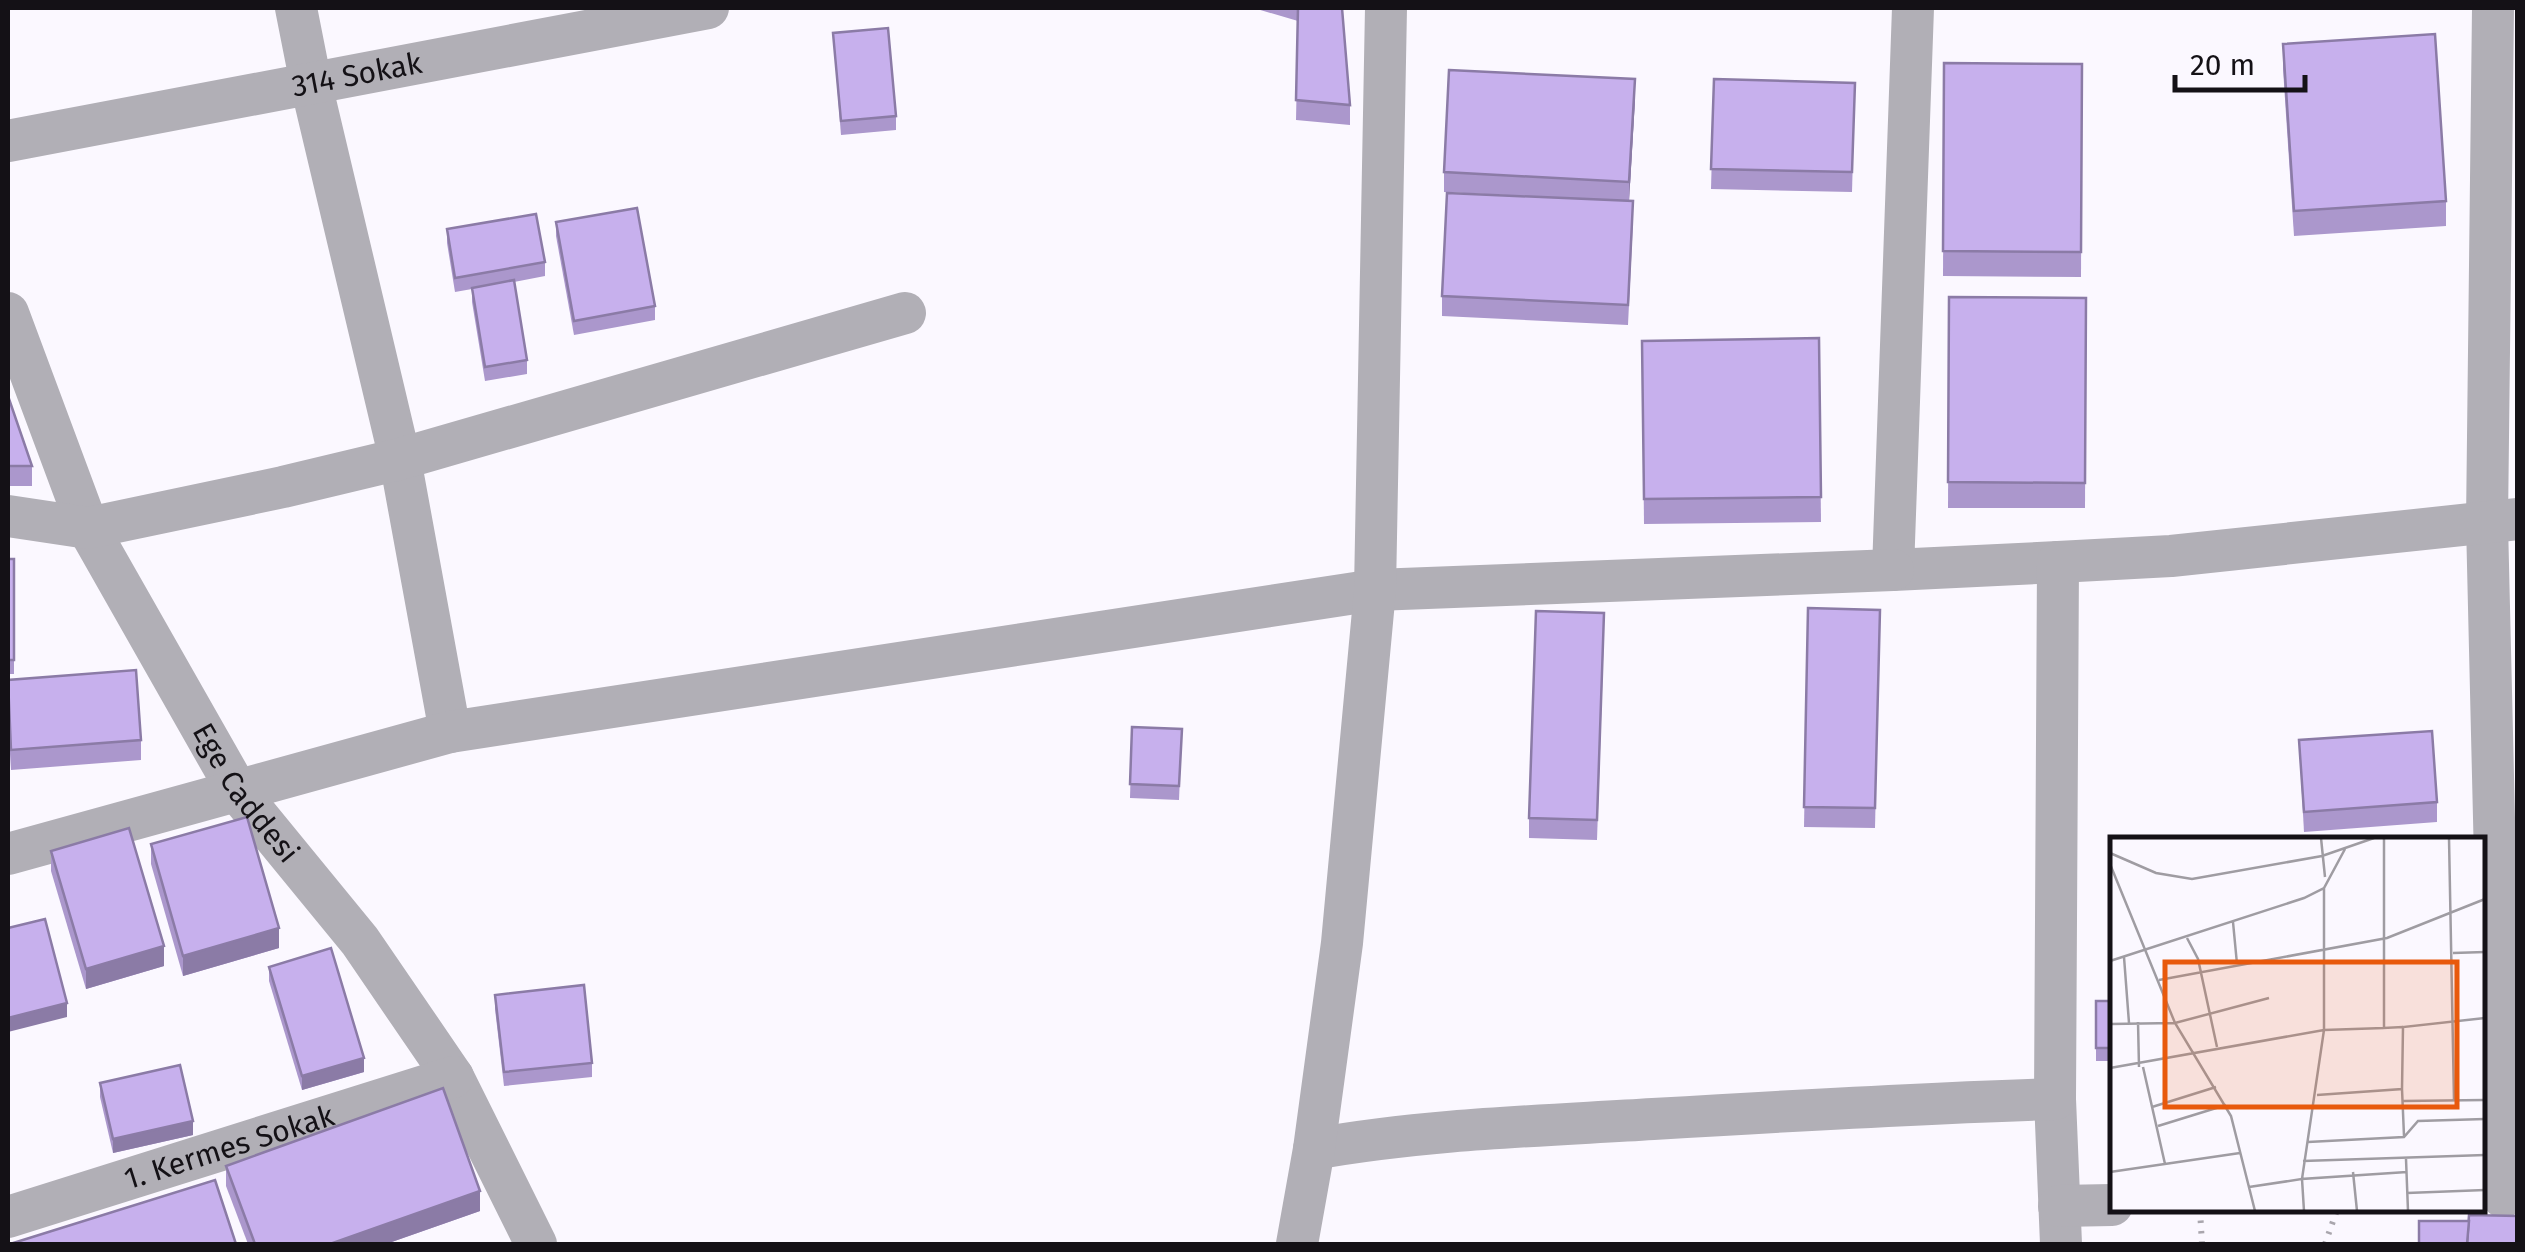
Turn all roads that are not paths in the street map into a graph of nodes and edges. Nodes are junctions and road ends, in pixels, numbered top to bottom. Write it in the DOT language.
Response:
graph roads {
  1 [pos="296,8"];
  2 [pos="708,8"];
  3 [pos="1386,8"];
  4 [pos="1913,8"];
  5 [pos="2493,8"];
  6 [pos="627,15"];
  7 [pos="311,84"];
  8 [pos="8,141"];
  9 [pos="8,313"];
  10 [pos="905,313"];
  11 [pos="400,458"];
  12 [pos="8,516"];
  13 [pos="2502,521"];
  14 [pos="88,528"];
  15 [pos="2058,562"];
  16 [pos="1893,570"];
  17 [pos="1375,590"];
  18 [pos="450,732"];
  19 [pos="238,792"];
  20 [pos="8,854"];
  21 [pos="453,1077"];
  22 [pos="2055,1099"];
  23 [pos="1314,1148"];
  24 [pos="2501,1197"];
  25 [pos="2110,1206"];
  26 [pos="8,1217"];
  27 [pos="2060,1225"];
  28 [pos="529,1243"];
  29 [pos="1297,1244"];
  1 -- 7 [label="street"];
  2 -- 6 [label="street, 314 Sokak"];
  3 -- 17 [label="street"];
  4 -- 16 [label="street"];
  5 -- 13 [label="street"];
  6 -- 7 [label="street, 314 Sokak"];
  7 -- 8 [label="street, 314 Sokak"];
  7 -- 11 [label="street"];
  9 -- 14 [label="street, Ege Caddesi"];
  10 -- 11 [label="street"];
  11 -- 14 [label="street"];
  11 -- 18 [label="street"];
  12 -- 14 [label="street"];
  13 -- 15 [label="street"];
  13 -- 24 [label="street"];
  14 -- 19 [label="street, Ege Caddesi"];
  15 -- 16 [label="street"];
  15 -- 22 [label="street"];
  16 -- 17 [label="street"];
  17 -- 18 [label="street"];
  17 -- 23 [label="street"];
  18 -- 19 [label="street"];
  19 -- 20 [label="street"];
  19 -- 21 [label="street, Ege Caddesi"];
  21 -- 26 [label="street, 1. Kermes Sokak"];
  21 -- 28 [label="street, Ege Caddesi"];
  22 -- 23 [label="street"];
  22 -- 27 [label="street"];
  23 -- 29 [label="street"];
  25 -- 27 [label="street"];
}
